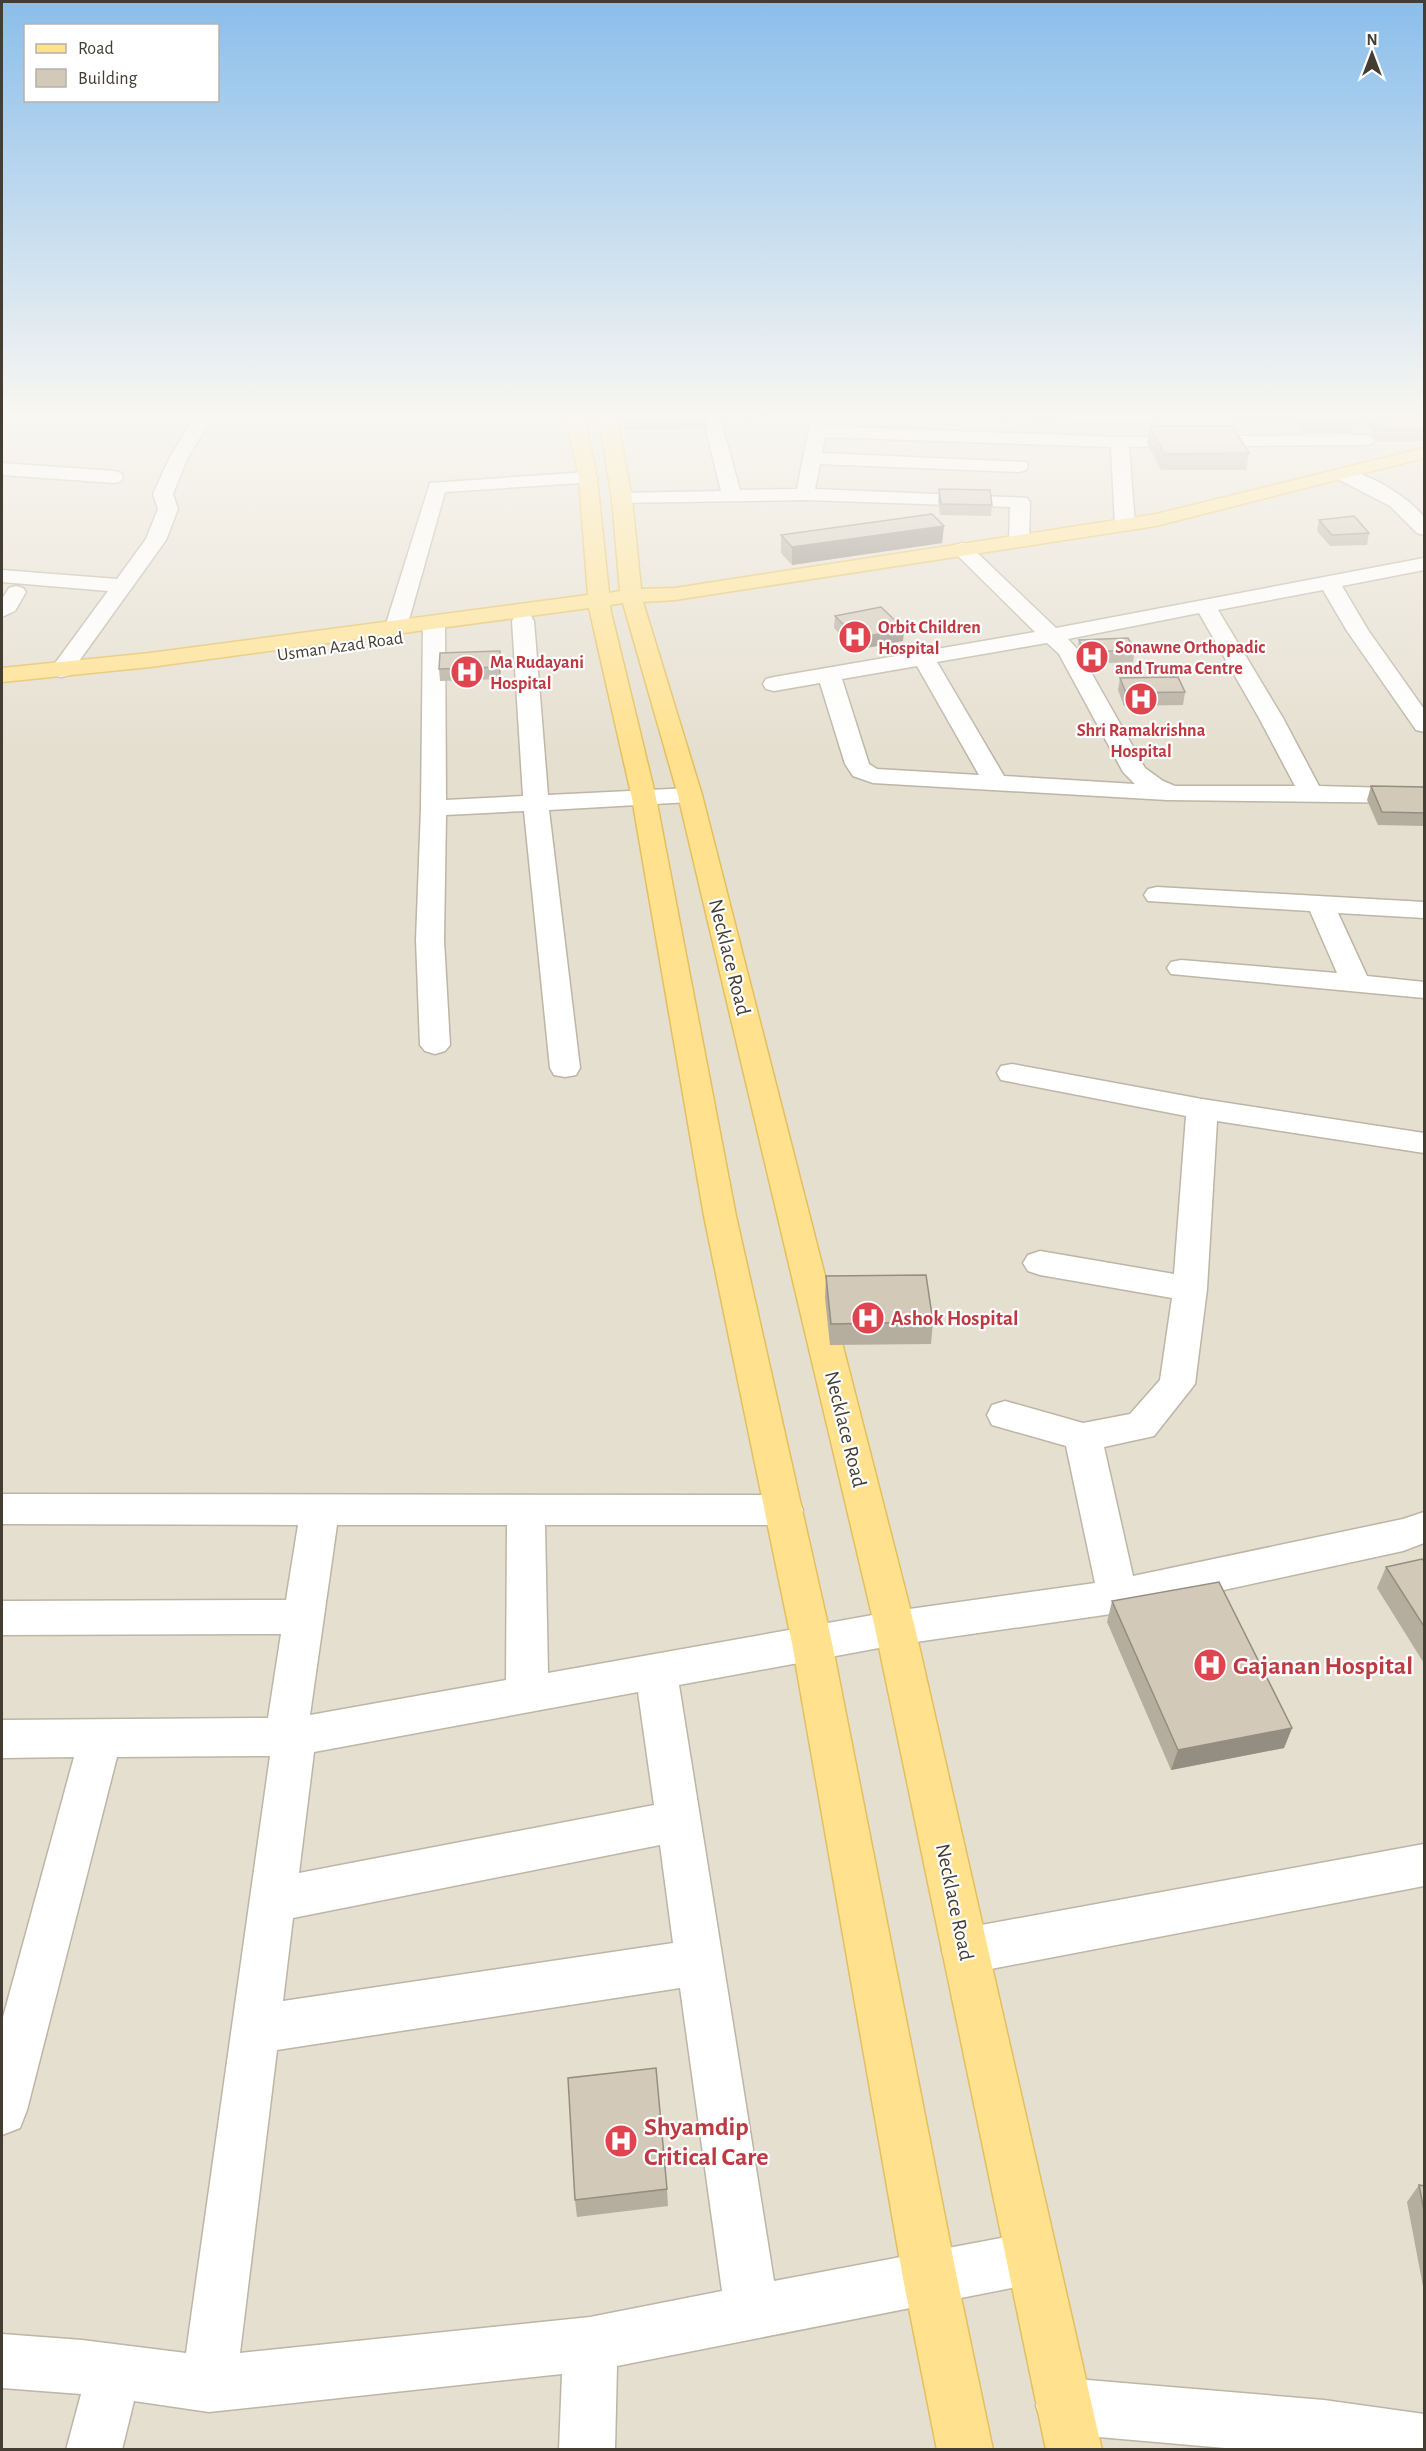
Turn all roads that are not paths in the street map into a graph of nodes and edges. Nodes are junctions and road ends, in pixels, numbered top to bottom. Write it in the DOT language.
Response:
graph roads {
  1 [pos="161,526"];
  2 [pos="425,526"];
  3 [pos="599,526"];
  4 [pos="621,526"];
  5 [pos="1019,526"];
  6 [pos="1116,526"];
  7 [pos="1019,542"];
  8 [pos="962,549"];
  9 [pos="1425,564"];
  10 [pos="9,584"];
  11 [pos="1330,584"];
  12 [pos="124,586"];
  13 [pos="617,604"];
  14 [pos="1206,607"];
  15 [pos="2,611"];
  16 [pos="523,621"];
  17 [pos="396,627"];
  18 [pos="435,627"];
  19 [pos="1053,635"];
  20 [pos="924,658"];
  21 [pos="61,670"];
  22 [pos="830,674"];
  23 [pos="2,675"];
  24 [pos="774,684"];
  25 [pos="2,686"];
  26 [pos="1425,725"];
  27 [pos="996,783"];
  28 [pos="1170,793"];
  29 [pos="1311,793"];
  30 [pos="690,795"];
  31 [pos="1425,796"];
  32 [pos="644,798"];
  33 [pos="536,803"];
  34 [pos="434,808"];
  35 [pos="1157,895"];
  36 [pos="1320,904"];
  37 [pos="1425,910"];
  38 [pos="1181,968"];
  39 [pos="1356,983"];
  40 [pos="1425,990"];
  41 [pos="435,1045"];
  42 [pos="564,1068"];
  43 [pos="1012,1073"];
  44 [pos="1202,1109"];
  45 [pos="1425,1143"];
  46 [pos="1040,1263"];
  47 [pos="1190,1289"];
  48 [pos="1005,1415"];
  49 [pos="1083,1437"];
  50 [pos="2,1509"];
  51 [pos="320,1510"];
  52 [pos="526,1510"];
  53 [pos="784,1510"];
  54 [pos="1425,1528"];
  55 [pos="1118,1596"];
  56 [pos="304,1617"];
  57 [pos="2,1618"];
  58 [pos="895,1628"];
  59 [pos="812,1643"];
  60 [pos="656,1671"];
  61 [pos="527,1695"];
  62 [pos="290,1737"];
  63 [pos="2,1739"];
  64 [pos="100,1739"];
  65 [pos="679,1821"];
  66 [pos="1425,1865"];
  67 [pos="272,1900"];
  68 [pos="965,1951"];
  69 [pos="699,1962"];
  70 [pos="255,2029"];
  71 [pos="2,2110"];
  72 [pos="1032,2258"];
  73 [pos="930,2278"];
  74 [pos="752,2312"];
  75 [pos="590,2344"];
  76 [pos="2,2361"];
  77 [pos="114,2372"];
  78 [pos="209,2384"];
  79 [pos="1069,2428"];
  80 [pos="1425,2442"];
  81 [pos="94,2450"];
  82 [pos="587,2450"];
  83 [pos="965,2450"];
  1 -- 12 [label="street"];
  2 -- 17 [label="street"];
  3 -- 13 [label="main road, Necklace Road"];
  4 -- 13 [label="main road, Necklace Road"];
  5 -- 7 [label="street"];
  6 -- 7 [label="main road, Usman Azad Road"];
  7 -- 8 [label="main road, Usman Azad Road"];
  8 -- 13 [label="main road, Usman Azad Road"];
  8 -- 19 [label="street"];
  9 -- 11 [label="street"];
  10 -- 12 [label="street"];
  10 -- 15 [label="street"];
  11 -- 14 [label="street"];
  11 -- 26 [label="street"];
  12 -- 21 [label="street"];
  13 -- 16 [label="main road, Usman Azad Road"];
  13 -- 18 [label="main road, Usman Azad Road"];
  13 -- 30 [label="main road, Necklace Road"];
  13 -- 32 [label="main road, Necklace Road"];
  14 -- 19 [label="street"];
  14 -- 29 [label="street"];
  16 -- 18 [label="main road, Usman Azad Road"];
  16 -- 33 [label="street"];
  17 -- 18 [label="main road, Usman Azad Road"];
  17 -- 21 [label="main road, Usman Azad Road"];
  18 -- 25 [label="main road, Usman Azad Road"];
  18 -- 34 [label="street"];
  19 -- 20 [label="street"];
  19 -- 28 [label="street"];
  20 -- 22 [label="street"];
  20 -- 27 [label="street"];
  21 -- 23 [label="main road, Usman Azad Road"];
  22 -- 24 [label="street"];
  22 -- 27 [label="street"];
  27 -- 28 [label="street"];
  28 -- 29 [label="street"];
  29 -- 31 [label="street"];
  30 -- 32 [label="street"];
  30 -- 58 [label="main road, Necklace Road"];
  32 -- 33 [label="street"];
  32 -- 53 [label="main road, Necklace Road"];
  33 -- 34 [label="street"];
  33 -- 42 [label="street"];
  34 -- 41 [label="street"];
  35 -- 36 [label="street"];
  36 -- 37 [label="street"];
  36 -- 39 [label="street"];
  38 -- 39 [label="street"];
  39 -- 40 [label="street"];
  43 -- 44 [label="street"];
  44 -- 45 [label="street"];
  44 -- 47 [label="street"];
  46 -- 47 [label="street"];
  47 -- 49 [label="street"];
  48 -- 49 [label="street"];
  49 -- 55 [label="street"];
  50 -- 51 [label="street"];
  51 -- 52 [label="street"];
  51 -- 56 [label="street"];
  52 -- 53 [label="street"];
  52 -- 61 [label="street"];
  53 -- 59 [label="main road, Necklace Road"];
  54 -- 55 [label="street"];
  55 -- 58 [label="street"];
  56 -- 57 [label="street"];
  56 -- 62 [label="street"];
  58 -- 59 [label="street"];
  58 -- 68 [label="main road, Necklace Road"];
  59 -- 60 [label="street"];
  59 -- 73 [label="main road, Necklace Road"];
  60 -- 61 [label="street"];
  60 -- 65 [label="street"];
  61 -- 62 [label="street"];
  62 -- 64 [label="street"];
  62 -- 67 [label="street"];
  63 -- 64 [label="street"];
  64 -- 71 [label="street"];
  65 -- 67 [label="street"];
  65 -- 69 [label="street"];
  66 -- 68 [label="street"];
  67 -- 70 [label="street"];
  68 -- 72 [label="main road, Necklace Road"];
  69 -- 70 [label="street"];
  69 -- 74 [label="street"];
  70 -- 78 [label="street"];
  72 -- 73 [label="street"];
  72 -- 79 [label="main road, Necklace Road"];
  73 -- 74 [label="street"];
  73 -- 83 [label="main road, Necklace Road"];
  74 -- 75 [label="street"];
  75 -- 78 [label="street"];
  75 -- 82 [label="street"];
  76 -- 77 [label="street"];
  77 -- 78 [label="street"];
  77 -- 81 [label="street"];
  79 -- 80 [label="street"];
}
